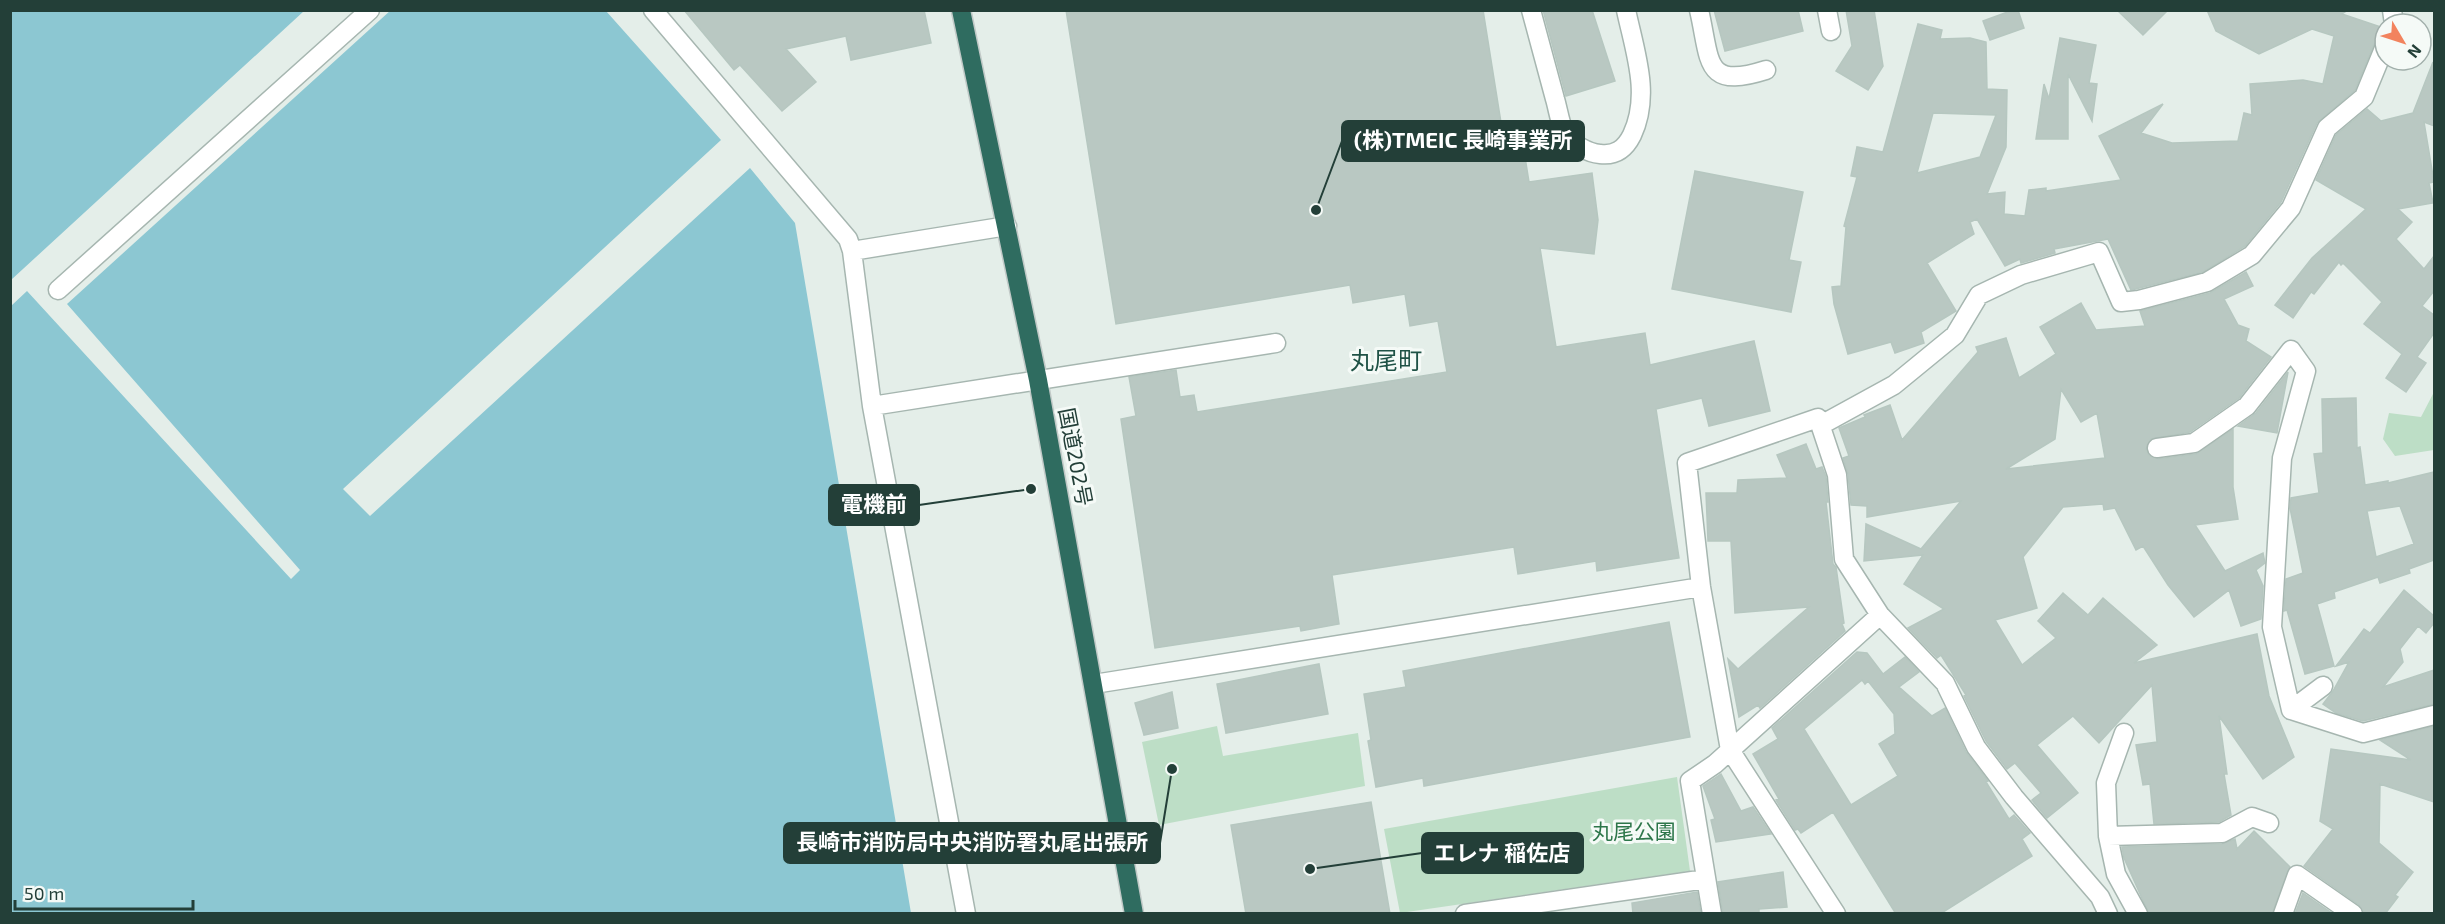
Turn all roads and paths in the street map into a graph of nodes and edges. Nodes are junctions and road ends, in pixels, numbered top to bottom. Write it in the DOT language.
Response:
graph roads {
  1 [pos="370,10"];
  2 [pos="653,10"];
  3 [pos="961,10"];
  4 [pos="1531,10"];
  5 [pos="1626,10"];
  6 [pos="1699,10"];
  7 [pos="1827,10"];
  8 [pos="1831,31"];
  9 [pos="1766,70"];
  10 [pos="2374,72"];
  11 [pos="1007,226"];
  12 [pos="852,251"];
  13 [pos="58,290"];
  14 [pos="1276,343"];
  15 [pos="1038,380"];
  16 [pos="872,406"];
  17 [pos="1821,425"];
  18 [pos="2157,448"];
  19 [pos="1701,587"];
  20 [pos="1880,615"];
  21 [pos="1094,684"];
  22 [pos="2322,686"];
  23 [pos="2291,710"];
  24 [pos="2434,715"];
  25 [pos="2124,733"];
  26 [pos="1730,750"];
  27 [pos="2269,823"];
  28 [pos="2108,836"];
  29 [pos="1706,879"];
  30 [pos="966,914"];
  31 [pos="1134,914"];
  32 [pos="1465,914"];
  33 [pos="1712,914"];
  34 [pos="1836,914"];
  35 [pos="2108,914"];
  36 [pos="2138,914"];
  37 [pos="2283,914"];
  38 [pos="2354,914"];
  1 -- 13 [label="street"];
  2 -- 12 [label="street"];
  3 -- 11 [label="highway, 国道202号"];
  4 -- 5 [label="street"];
  6 -- 9 [label="street"];
  7 -- 8 [label="street"];
  10 -- 17 [label="street"];
  11 -- 12 [label="street"];
  11 -- 15 [label="highway, 国道202号"];
  12 -- 16 [label="street"];
  14 -- 15 [label="street"];
  15 -- 16 [label="street"];
  15 -- 21 [label="highway, 国道202号"];
  16 -- 30 [label="street"];
  17 -- 19 [label="street"];
  17 -- 20 [label="street"];
  18 -- 23 [label="street"];
  19 -- 21 [label="street"];
  19 -- 26 [label="street"];
  20 -- 26 [label="street"];
  20 -- 35 [label="street"];
  21 -- 31 [label="highway, 国道202号"];
  22 -- 23 [label="street"];
  23 -- 24 [label="street"];
  25 -- 28 [label="street"];
  26 -- 29 [label="street"];
  26 -- 34 [label="street"];
  27 -- 28 [label="street"];
  28 -- 36 [label="street"];
  29 -- 32 [label="street"];
  29 -- 33 [label="street"];
  37 -- 38 [label="street"];
}
